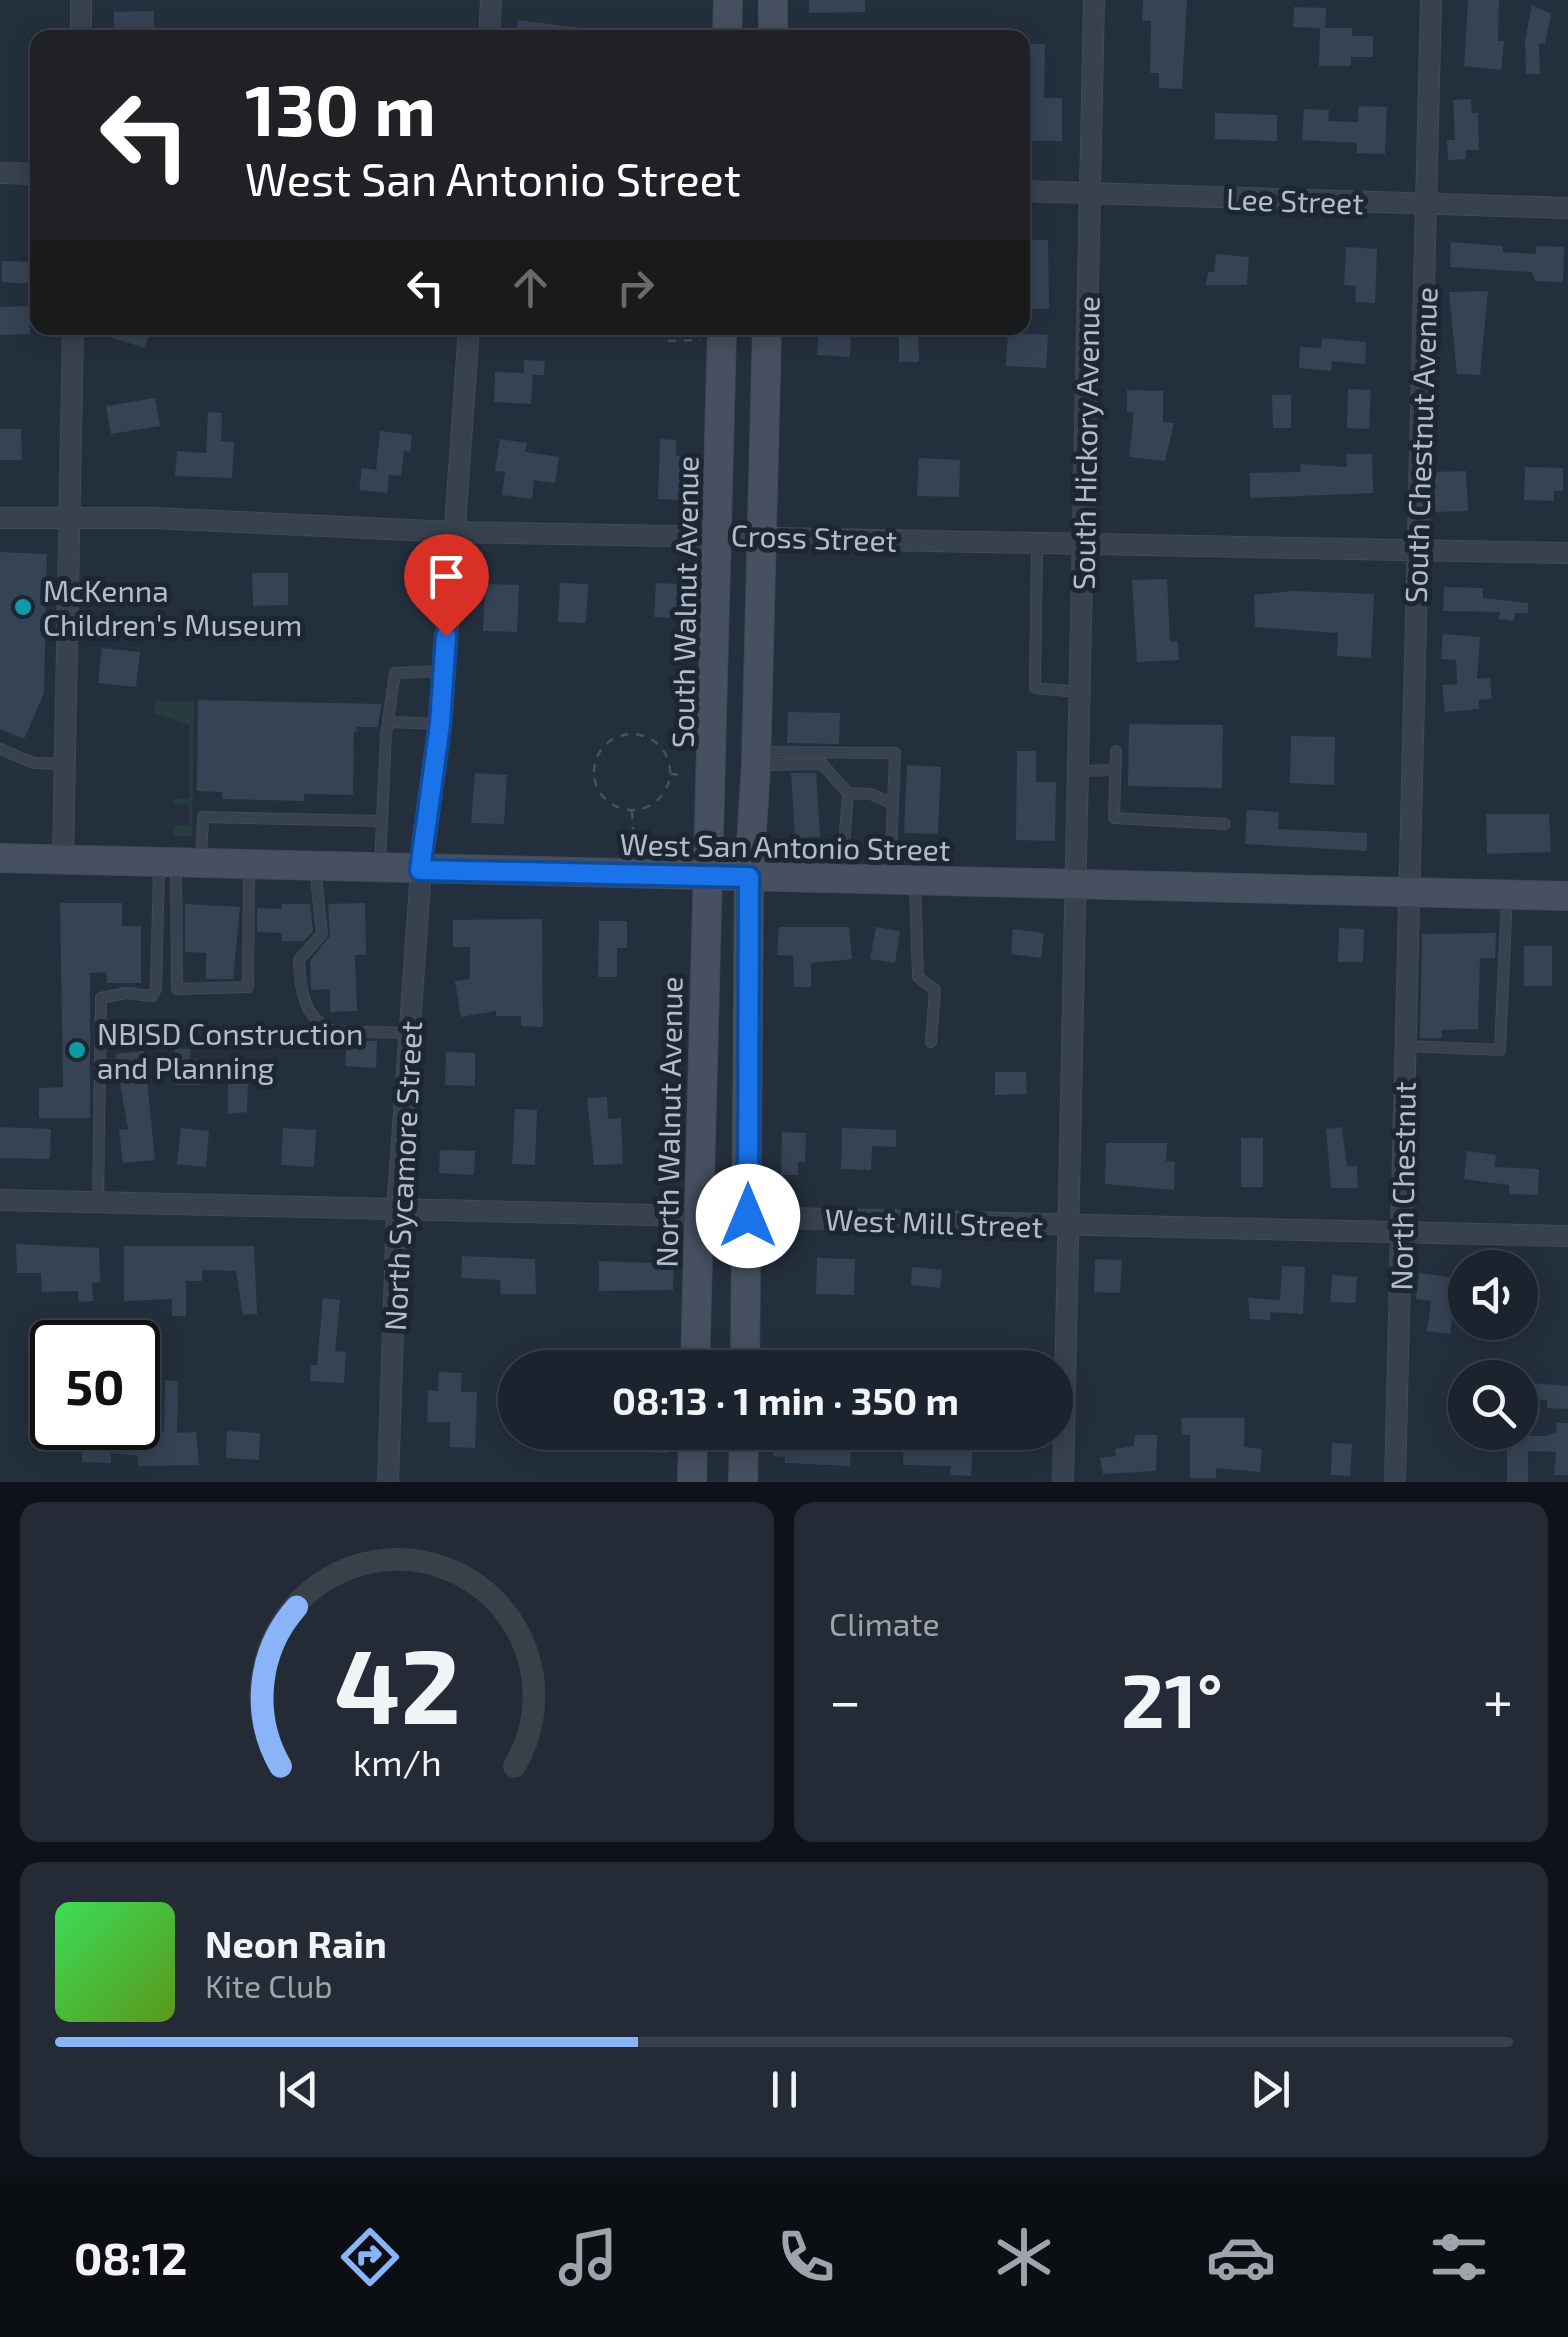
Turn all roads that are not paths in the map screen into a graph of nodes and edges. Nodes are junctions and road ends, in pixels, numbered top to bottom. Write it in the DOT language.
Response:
graph roads {
  1 [pos="81,0"];
  2 [pos="491,0"];
  3 [pos="728,0"];
  4 [pos="774,0"];
  5 [pos="1094,0"];
  6 [pos="1431,0"];
  7 [pos="80,30"];
  8 [pos="489,30"];
  9 [pos="727,30"];
  10 [pos="772,30"];
  11 [pos="0,173"];
  12 [pos="30,174"];
  13 [pos="1030,191"];
  14 [pos="1091,192"];
  15 [pos="1427,205"];
  16 [pos="1568,208"];
  17 [pos="73,335"];
  18 [pos="468,335"];
  19 [pos="712,335"];
  20 [pos="768,335"];
  21 [pos="0,518"];
  22 [pos="68,519"];
  23 [pos="453,532"];
  24 [pos="718,534"];
  25 [pos="762,536"];
  26 [pos="1037,542"];
  27 [pos="1082,544"];
  28 [pos="1416,550"];
  29 [pos="1568,554"];
  30 [pos="444,670"];
  31 [pos="1080,692"];
  32 [pos="392,722"];
  33 [pos="440,724"];
  34 [pos="0,749"];
  35 [pos="1116,751"];
  36 [pos="756,758"];
  37 [pos="64,764"];
  38 [pos="1115,770"];
  39 [pos="1078,771"];
  40 [pos="848,793"];
  41 [pos="893,804"];
  42 [pos="382,821"];
  43 [pos="1225,824"];
  44 [pos="0,858"];
  45 [pos="62,859"];
  46 [pos="179,863"];
  47 [pos="248,865"];
  48 [pos="314,867"];
  49 [pos="380,869"];
  50 [pos="420,870"];
  51 [pos="707,877"];
  52 [pos="749,877"];
  53 [pos="841,880"];
  54 [pos="902,881"];
  55 [pos="1076,886"];
  56 [pos="1410,890"];
  57 [pos="1507,895"];
  58 [pos="1568,896"];
  59 [pos="410,1033"];
  60 [pos="931,1042"];
  61 [pos="1405,1046"];
  62 [pos="0,1200"];
  63 [pos="98,1203"];
  64 [pos="396,1211"];
  65 [pos="699,1215"];
  66 [pos="748,1216"];
  67 [pos="1068,1227"];
  68 [pos="1401,1232"];
  69 [pos="1568,1236"];
  70 [pos="695,1350"];
  71 [pos="745,1350"];
  72 [pos="693,1450"];
  73 [pos="744,1450"];
  74 [pos="388,1482"];
  75 [pos="692,1482"];
  76 [pos="743,1482"];
  77 [pos="1063,1482"];
  78 [pos="1395,1482"];
  1 -- 7 [label="street"];
  2 -- 8 [label="street"];
  3 -- 9 [label="main road"];
  4 -- 10 [label="main road"];
  5 -- 14 [label="street, South Hickory Avenue"];
  6 -- 15 [label="street, South Chestnut Avenue"];
  11 -- 12 [label="street"];
  13 -- 14 [label="street, Lee Street"];
  14 -- 15 [label="street, Lee Street"];
  14 -- 27 [label="street, South Hickory Avenue"];
  15 -- 16 [label="street, Lee Street"];
  15 -- 28 [label="street, South Chestnut Avenue"];
  17 -- 22 [label="street"];
  18 -- 23 [label="street, North Sycamore Street"];
  19 -- 24 [label="main road, South Walnut Avenue"];
  20 -- 25 [label="main road"];
  21 -- 22 [label="street, Cross Street"];
  22 -- 23 [label="street, Cross Street"];
  22 -- 37 [label="street"];
  23 -- 24 [label="street, Cross Street"];
  23 -- 30 [label="street, North Sycamore Street"];
  24 -- 25 [label="street, Cross Street"];
  24 -- 51 [label="main road, South Walnut Avenue"];
  25 -- 26 [label="street, Cross Street"];
  25 -- 36 [label="main road"];
  26 -- 27 [label="street, Cross Street"];
  26 -- 31 [label="lane"];
  27 -- 28 [label="street, Cross Street"];
  27 -- 31 [label="street, South Hickory Avenue"];
  28 -- 29 [label="street, Cross Street"];
  28 -- 56 [label="street, South Chestnut Avenue"];
  30 -- 32 [label="lane"];
  30 -- 33 [label="street, North Sycamore Street"];
  31 -- 39 [label="street, South Hickory Avenue"];
  32 -- 33 [label="lane"];
  32 -- 42 [label="lane"];
  33 -- 50 [label="street, North Sycamore Street"];
  34 -- 37 [label="lane"];
  35 -- 38 [label="lane"];
  36 -- 40 [label="lane"];
  36 -- 41 [label="lane"];
  36 -- 52 [label="main road"];
  37 -- 45 [label="street"];
  38 -- 39 [label="lane"];
  38 -- 43 [label="lane"];
  39 -- 55 [label="street, South Hickory Avenue"];
  40 -- 41 [label="lane"];
  40 -- 53 [label="lane"];
  41 -- 54 [label="lane"];
  42 -- 46 [label="lane"];
  42 -- 49 [label="lane"];
  44 -- 45 [label="main road, West San Antonio Street"];
  45 -- 46 [label="main road, West San Antonio Street"];
  46 -- 47 [label="main road, West San Antonio Street"];
  46 -- 47 [label="lane"];
  46 -- 63 [label="lane"];
  47 -- 48 [label="main road, West San Antonio Street"];
  48 -- 49 [label="main road, West San Antonio Street"];
  48 -- 59 [label="lane"];
  49 -- 50 [label="main road, West San Antonio Street"];
  50 -- 51 [label="main road, West San Antonio Street"];
  50 -- 59 [label="street, North Sycamore Street"];
  51 -- 52 [label="main road, West San Antonio Street"];
  51 -- 65 [label="main road, North Walnut Avenue"];
  52 -- 53 [label="main road, West San Antonio Street"];
  52 -- 66 [label="main road"];
  53 -- 54 [label="main road, West San Antonio Street"];
  54 -- 55 [label="main road, West San Antonio Street"];
  54 -- 60 [label="lane"];
  55 -- 56 [label="main road, West San Antonio Street"];
  55 -- 67 [label="street, South Hickory Avenue"];
  56 -- 57 [label="main road, West San Antonio Street"];
  56 -- 61 [label="street, North Chestnut"];
  57 -- 58 [label="main road, West San Antonio Street"];
  57 -- 61 [label="lane"];
  59 -- 64 [label="street, North Sycamore Street"];
  61 -- 68 [label="street, North Chestnut"];
  62 -- 63 [label="street, West Mill Street"];
  63 -- 64 [label="street, West Mill Street"];
  64 -- 65 [label="street, West Mill Street"];
  64 -- 74 [label="street, North Sycamore Street"];
  65 -- 66 [label="street, West Mill Street"];
  65 -- 70 [label="main road, North Walnut Avenue"];
  66 -- 67 [label="street, West Mill Street"];
  66 -- 71 [label="main road"];
  67 -- 68 [label="street, West Mill Street"];
  67 -- 77 [label="street, South Hickory Avenue"];
  68 -- 69 [label="street, West Mill Street"];
  68 -- 78 [label="street, North Chestnut"];
  72 -- 75 [label="main road"];
  73 -- 76 [label="main road"];
}
